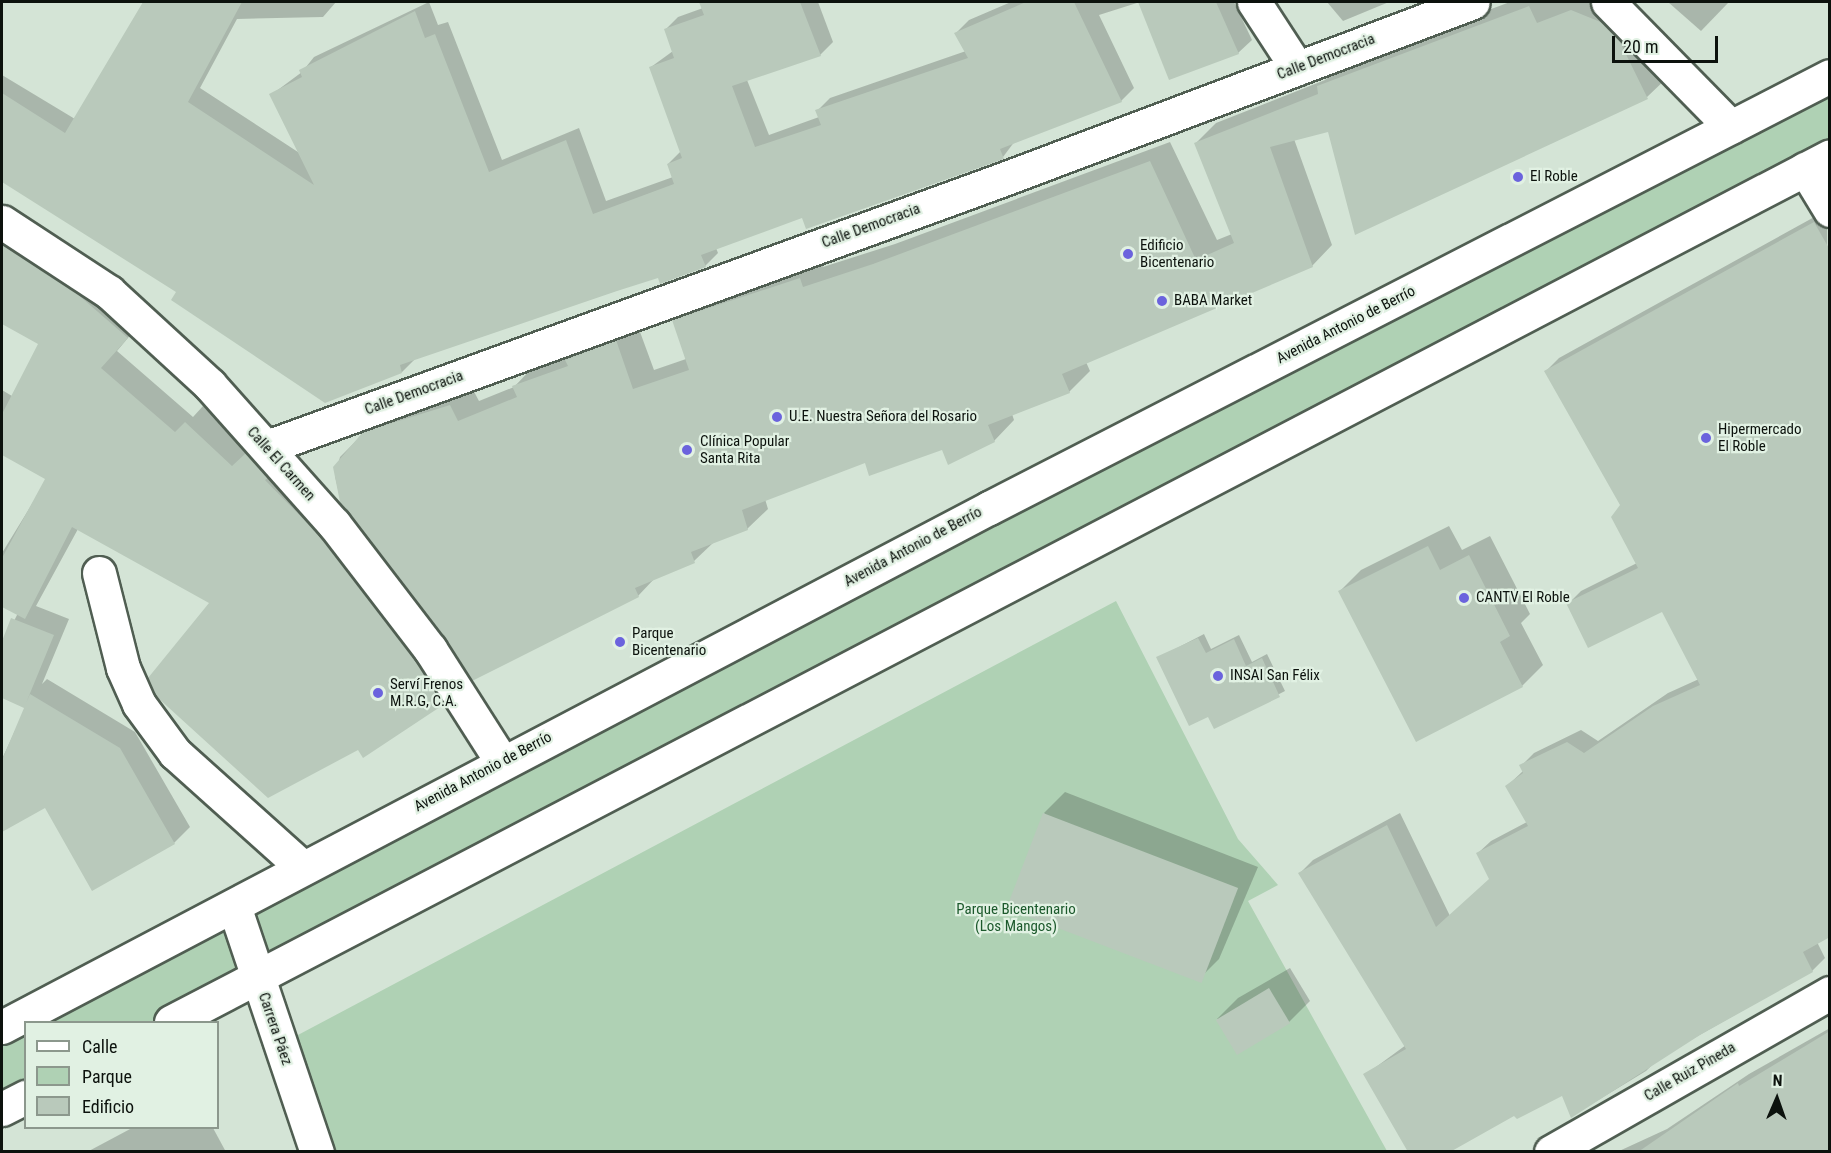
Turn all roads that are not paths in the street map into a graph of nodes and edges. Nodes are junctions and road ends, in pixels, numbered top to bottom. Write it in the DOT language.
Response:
graph roads {
  1 [pos="1254,2"];
  2 [pos="1473,2"];
  3 [pos="1608,2"];
  4 [pos="1297,68"];
  5 [pos="1830,76"];
  6 [pos="1731,127"];
  7 [pos="1817,162"];
  8 [pos="1830,210"];
  9 [pos="2,222"];
  10 [pos="267,447"];
  11 [pos="99,573"];
  12 [pos="502,762"];
  13 [pos="302,867"];
  14 [pos="234,906"];
  15 [pos="258,977"];
  16 [pos="1830,993"];
  17 [pos="175,1021"];
  18 [pos="2,1027"];
  19 [pos="24,1098"];
  20 [pos="2,1109"];
  21 [pos="317,1152"];
  22 [pos="1551,1152"];
  1 -- 4 [label="street"];
  2 -- 4 [label="street, Calle Democracia"];
  3 -- 6 [label="street"];
  4 -- 10 [label="street, Calle Democracia"];
  5 -- 6 [label="street, Avenida Antonio de Berrío"];
  6 -- 12 [label="street, Avenida Antonio de Berrío"];
  7 -- 8 [label="street"];
  7 -- 15 [label="street"];
  9 -- 10 [label="street, Calle El Carmen"];
  10 -- 12 [label="street, Calle El Carmen"];
  11 -- 13 [label="street"];
  12 -- 13 [label="street, Avenida Antonio de Berrío"];
  13 -- 14 [label="street, Avenida Antonio de Berrío"];
  14 -- 15 [label="street, Carrera Páez"];
  14 -- 18 [label="street, Avenida Antonio de Berrío"];
  15 -- 17 [label="street"];
  15 -- 21 [label="street, Carrera Páez"];
  16 -- 22 [label="street, Calle Ruiz Pineda"];
  19 -- 20 [label="street"];
}
